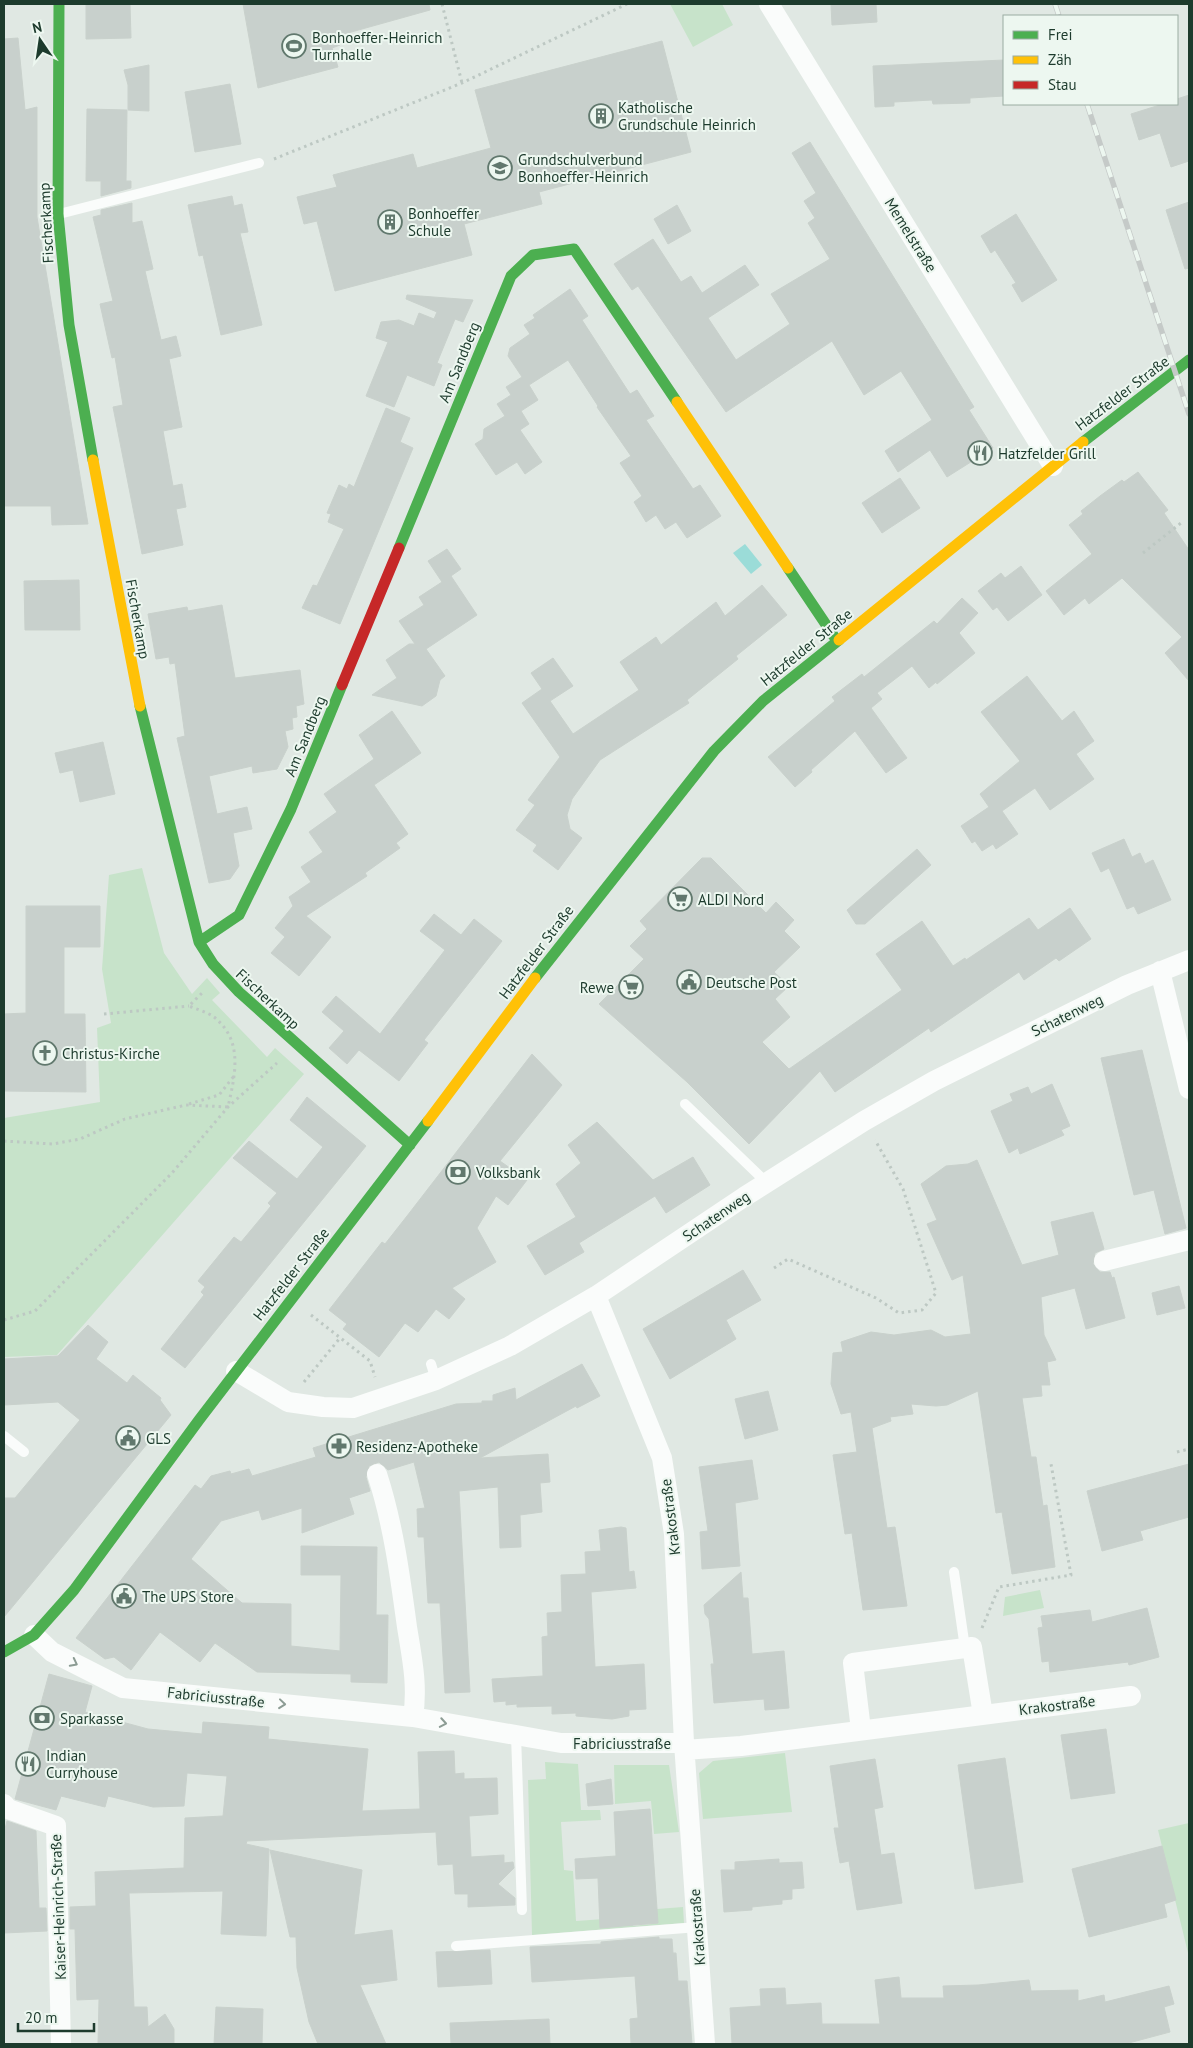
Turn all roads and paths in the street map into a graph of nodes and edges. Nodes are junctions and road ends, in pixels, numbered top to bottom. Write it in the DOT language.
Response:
graph roads {
  1 [pos="59,4"];
  2 [pos="442,4"];
  3 [pos="627,4"];
  4 [pos="769,4"];
  5 [pos="462,83"];
  6 [pos="276,158"];
  7 [pos="259,163"];
  8 [pos="58,214"];
  9 [pos="1189,360"];
  10 [pos="1053,466"];
  11 [pos="1182,523"];
  12 [pos="1142,553"];
  13 [pos="837,641"];
  14 [pos="199,942"];
  15 [pos="1189,960"];
  16 [pos="1160,971"];
  17 [pos="221,975"];
  18 [pos="189,1006"];
  19 [pos="104,1014"];
  20 [pos="296,1046"];
  21 [pos="236,1074"];
  22 [pos="1189,1090"];
  23 [pos="685,1104"];
  24 [pos="186,1105"];
  25 [pos="228,1107"];
  26 [pos="864,1121"];
  27 [pos="4,1141"];
  28 [pos="410,1145"];
  29 [pos="767,1183"];
  30 [pos="1189,1240"];
  31 [pos="1104,1261"];
  32 [pos="774,1268"];
  33 [pos="596,1296"];
  34 [pos="290,1299"];
  35 [pos="4,1320"];
  36 [pos="340,1338"];
  37 [pos="236,1371"];
  38 [pos="382,1399"];
  39 [pos="288,1402"];
  40 [pos="4,1436"];
  41 [pos="1189,1449"];
  42 [pos="24,1452"];
  43 [pos="1177,1452"];
  44 [pos="1051,1464"];
  45 [pos="377,1474"];
  46 [pos="954,1572"];
  47 [pos="34,1635"];
  48 [pos="969,1647"];
  49 [pos="4,1652"];
  50 [pos="1131,1696"];
  51 [pos="983,1715"];
  52 [pos="413,1717"];
  53 [pos="860,1730"];
  54 [pos="516,1735"];
  55 [pos="684,1746"];
  56 [pos="4,1804"];
  57 [pos="522,1910"];
  58 [pos="698,1927"];
  59 [pos="456,1946"];
  60 [pos="61,2044"];
  61 [pos="705,2044"];
  1 -- 8 [label="street, Fischerkamp"];
  2 -- 5 [label="path"];
  3 -- 5 [label="path"];
  4 -- 10 [label="street, Memelstraße"];
  5 -- 6 [label="path"];
  7 -- 8 [label="lane"];
  8 -- 14 [label="street, Fischerkamp"];
  9 -- 10 [label="street, Hatzfelder Straße"];
  10 -- 13 [label="street, Hatzfelder Straße"];
  11 -- 12 [label="path"];
  13 -- 14 [label="street, Am Sandberg"];
  13 -- 28 [label="street, Hatzfelder Straße"];
  14 -- 17 [label="street, Fischerkamp"];
  15 -- 16 [label="street, Schatenweg"];
  16 -- 22 [label="street"];
  16 -- 26 [label="street, Schatenweg"];
  17 -- 18 [label="path"];
  17 -- 20 [label="street, Fischerkamp"];
  18 -- 19 [label="path"];
  18 -- 21 [label="path"];
  20 -- 25 [label="path"];
  20 -- 28 [label="street, Fischerkamp"];
  21 -- 24 [label="path"];
  21 -- 25 [label="path"];
  23 -- 29 [label="lane"];
  24 -- 25 [label="path"];
  24 -- 27 [label="path"];
  25 -- 35 [label="path"];
  26 -- 29 [label="street, Schatenweg"];
  26 -- 32 [label="path"];
  28 -- 34 [label="street, Hatzfelder Straße"];
  29 -- 33 [label="street, Schatenweg"];
  30 -- 31 [label="street"];
  33 -- 38 [label="street, Schatenweg"];
  33 -- 55 [label="street, Krakostraße"];
  34 -- 36 [label="path"];
  34 -- 37 [label="street, Hatzfelder Straße"];
  36 -- 38 [label="path"];
  36 -- 39 [label="path"];
  37 -- 39 [label="street, Schatenweg"];
  37 -- 47 [label="street, Hatzfelder Straße"];
  38 -- 39 [label="street, Schatenweg"];
  40 -- 42 [label="lane"];
  41 -- 43 [label="path"];
  44 -- 48 [label="path"];
  45 -- 52 [label="street"];
  46 -- 48 [label="lane"];
  47 -- 49 [label="street, Hatzfelder Straße"];
  47 -- 52 [label="street, Fabriciusstraße, one-way"];
  48 -- 51 [label="street"];
  48 -- 53 [label="street"];
  50 -- 51 [label="street, Krakostraße"];
  51 -- 53 [label="street, Krakostraße"];
  52 -- 54 [label="street, Fabriciusstraße, one-way"];
  53 -- 55 [label="street, Krakostraße"];
  54 -- 55 [label="street, Fabriciusstraße"];
  54 -- 57 [label="lane"];
  55 -- 58 [label="street, Krakostraße"];
  56 -- 60 [label="street, Kaiser-Heinrich-Straße"];
  58 -- 59 [label="lane"];
  58 -- 61 [label="street, Krakostraße"];
}
